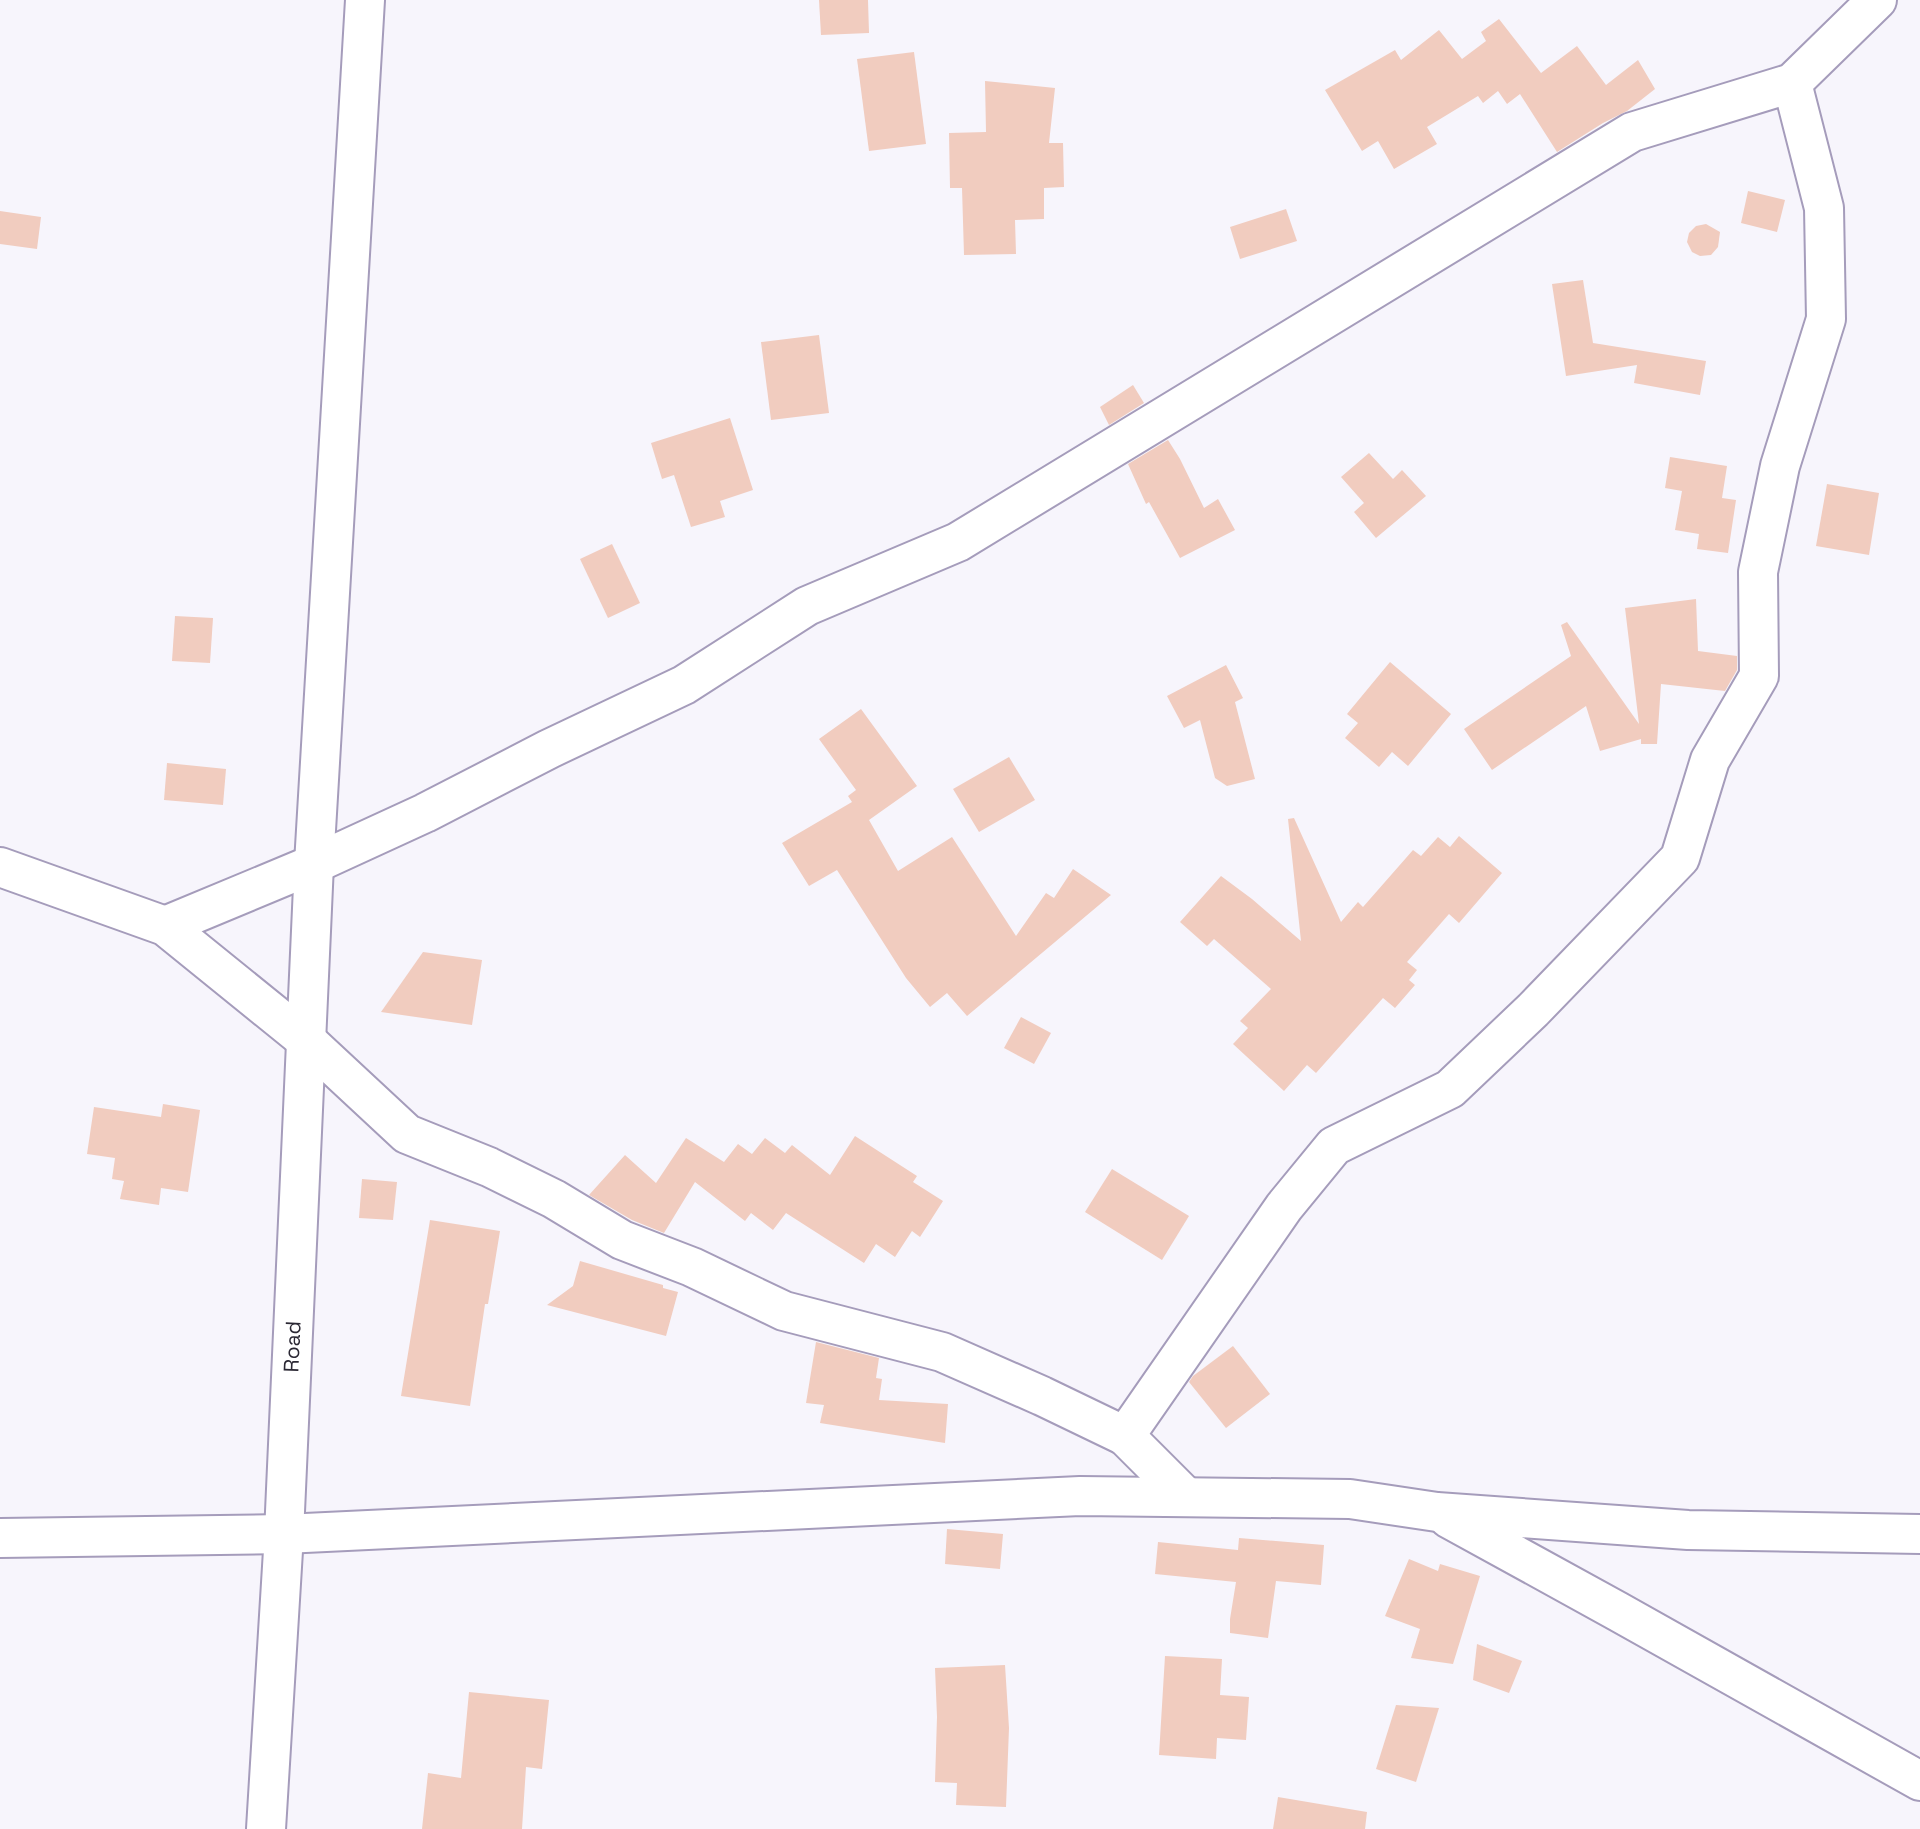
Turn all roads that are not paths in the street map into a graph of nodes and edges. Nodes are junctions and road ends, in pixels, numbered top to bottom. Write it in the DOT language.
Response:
graph roads {
  1 [pos="365,0"];
  2 [pos="1877,0"];
  3 [pos="1793,83"];
  4 [pos="314,864"];
  5 [pos="0,867"];
  6 [pos="165,926"];
  7 [pos="307,1041"];
  8 [pos="1125,1436"];
  9 [pos="1186,1497"];
  10 [pos="1437,1512"];
  11 [pos="284,1534"];
  12 [pos="1920,1534"];
  13 [pos="0,1538"];
  14 [pos="1920,1782"];
  15 [pos="266,1829"];
  1 -- 4 [label="street, Road"];
  2 -- 3 [label="street"];
  3 -- 4 [label="street"];
  3 -- 8 [label="street"];
  4 -- 6 [label="street"];
  4 -- 7 [label="street, Road"];
  5 -- 6 [label="street"];
  6 -- 7 [label="street"];
  7 -- 8 [label="street"];
  7 -- 11 [label="street, Road"];
  8 -- 9 [label="street"];
  9 -- 10 [label="street"];
  9 -- 11 [label="street"];
  10 -- 12 [label="street"];
  10 -- 14 [label="street"];
  11 -- 13 [label="street"];
  11 -- 15 [label="street, Road"];
}
